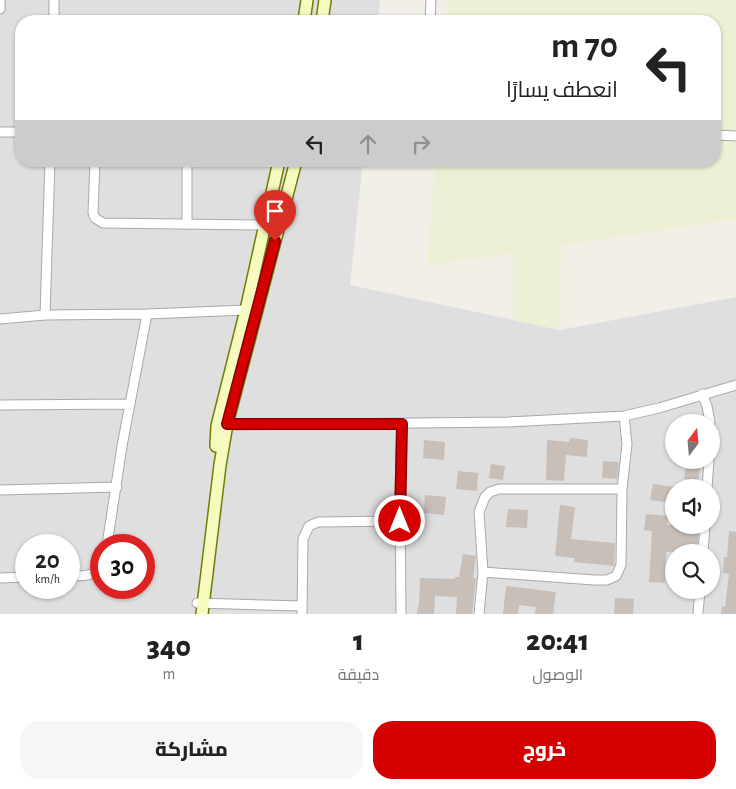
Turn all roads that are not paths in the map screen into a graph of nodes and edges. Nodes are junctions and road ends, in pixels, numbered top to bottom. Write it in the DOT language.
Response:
graph roads {
  1 [pos="0,0"];
  2 [pos="54,0"];
  3 [pos="307,0"];
  4 [pos="324,0"];
  5 [pos="430,0"];
  6 [pos="0,9"];
  7 [pos="54,15"];
  8 [pos="305,15"];
  9 [pos="323,15"];
  10 [pos="430,15"];
  11 [pos="0,132"];
  12 [pos="15,132"];
  13 [pos="721,135"];
  14 [pos="736,136"];
  15 [pos="50,167"];
  16 [pos="95,167"];
  17 [pos="187,167"];
  18 [pos="278,167"];
  19 [pos="294,167"];
  20 [pos="273,192"];
  21 [pos="287,195"];
  22 [pos="187,223"];
  23 [pos="265,224"];
  24 [pos="246,310"];
  25 [pos="147,314"];
  26 [pos="44,315"];
  27 [pos="0,318"];
  28 [pos="736,385"];
  29 [pos="702,394"];
  30 [pos="130,404"];
  31 [pos="0,405"];
  32 [pos="708,414"];
  33 [pos="624,416"];
  34 [pos="402,424"];
  35 [pos="222,425"];
  36 [pos="117,487"];
  37 [pos="622,488"];
  38 [pos="0,490"];
  39 [pos="400,521"];
  40 [pos="109,534"];
  41 [pos="483,572"];
  42 [pos="15,577"];
  43 [pos="0,578"];
  44 [pos="699,599"];
  45 [pos="199,609"];
  46 [pos="302,610"];
  47 [pos="402,614"];
  48 [pos="479,614"];
  49 [pos="698,614"];
  1 -- 6 [label="street"];
  2 -- 7 [label="street"];
  3 -- 8 [label="main road"];
  4 -- 9 [label="main road"];
  5 -- 10 [label="street"];
  11 -- 12 [label="street"];
  13 -- 14 [label="street"];
  15 -- 26 [label="street"];
  16 -- 22 [label="street"];
  17 -- 22 [label="street"];
  18 -- 20 [label="main road"];
  19 -- 21 [label="main road"];
  20 -- 21 [label="main road"];
  20 -- 23 [label="main road"];
  21 -- 35 [label="main road"];
  22 -- 23 [label="street"];
  23 -- 24 [label="main road"];
  24 -- 25 [label="street"];
  24 -- 35 [label="main road"];
  25 -- 26 [label="street"];
  25 -- 30 [label="street"];
  26 -- 27 [label="street"];
  28 -- 29 [label="street"];
  29 -- 32 [label="street"];
  29 -- 33 [label="street"];
  30 -- 31 [label="street"];
  30 -- 36 [label="street"];
  33 -- 34 [label="street"];
  33 -- 37 [label="street"];
  34 -- 35 [label="street"];
  34 -- 39 [label="street"];
  35 -- 45 [label="main road"];
  36 -- 38 [label="street"];
  36 -- 40 [label="street"];
  37 -- 41 [label="street"];
  37 -- 41 [label="street"];
  39 -- 46 [label="street"];
  39 -- 47 [label="street"];
  41 -- 48 [label="street"];
  42 -- 43 [label="street"];
  44 -- 49 [label="street"];
  45 -- 46 [label="street"];
}
